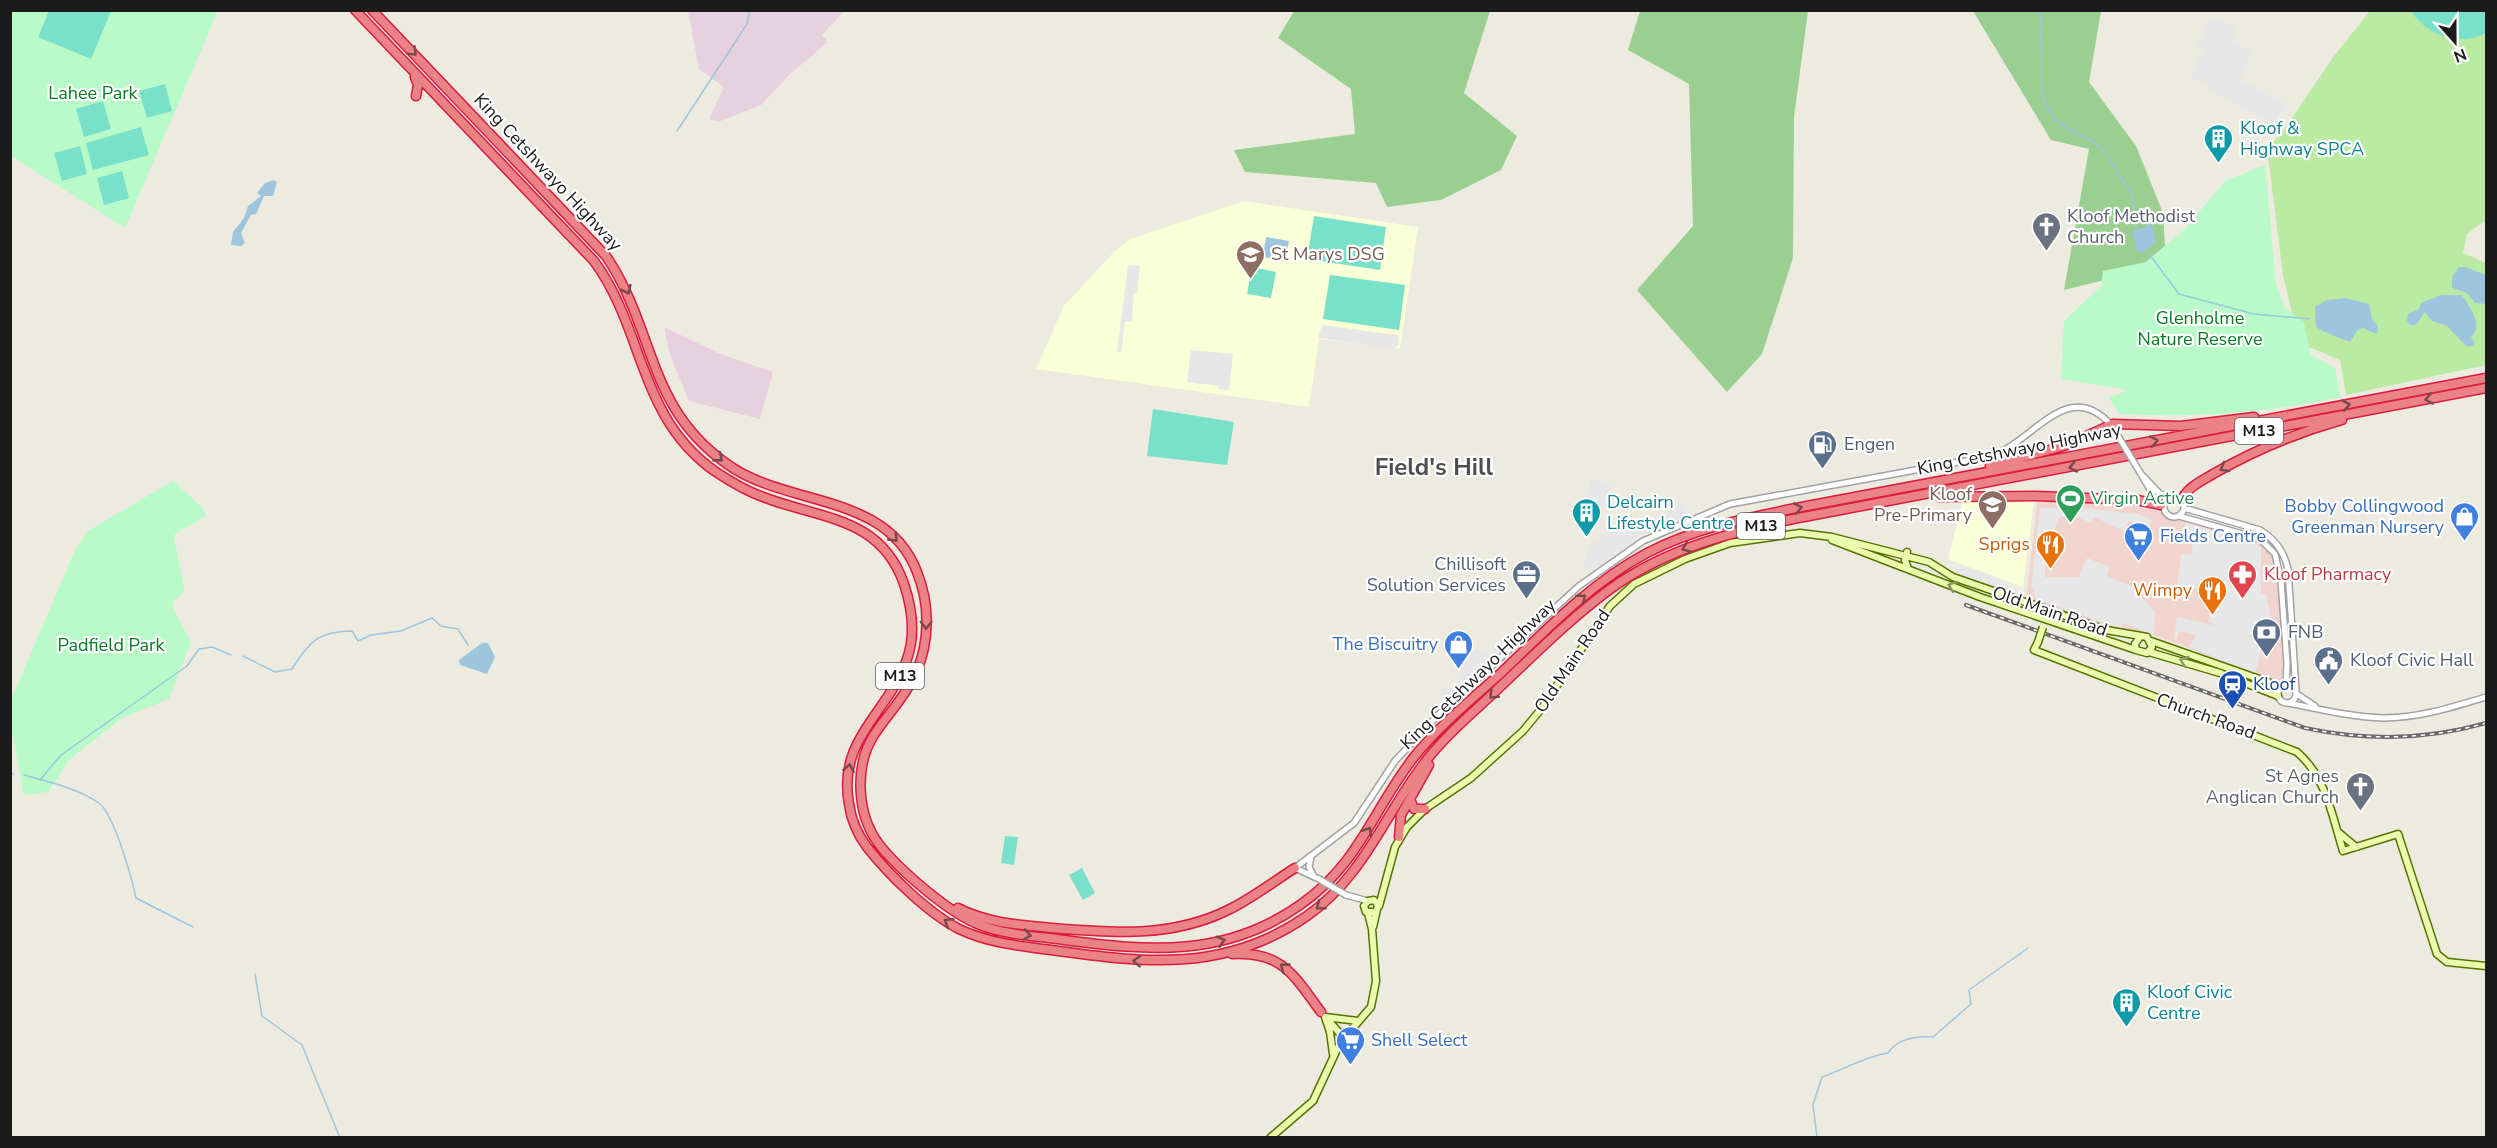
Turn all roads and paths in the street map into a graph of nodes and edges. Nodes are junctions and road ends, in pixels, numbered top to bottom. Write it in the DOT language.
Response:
graph roads {
  1 [pos="355,10"];
  2 [pos="372,10"];
  3 [pos="408,66"];
  4 [pos="435,94"];
  5 [pos="2487,378"];
  6 [pos="2487,388"];
  7 [pos="2397,405"];
  8 [pos="2293,415"];
  9 [pos="2104,418"];
  10 [pos="2113,428"];
  11 [pos="2095,433"];
  12 [pos="2141,474"];
  13 [pos="1956,477"];
  14 [pos="1918,497"];
  15 [pos="2171,497"];
  16 [pos="2183,504"];
  17 [pos="2162,506"];
  18 [pos="2179,516"];
  19 [pos="1826,537"];
  20 [pos="1906,554"];
  21 [pos="1925,561"];
  22 [pos="1908,569"];
  23 [pos="1923,575"];
  24 [pos="2037,616"];
  25 [pos="2055,623"];
  26 [pos="2043,627"];
  27 [pos="2139,638"];
  28 [pos="2151,641"];
  29 [pos="2136,650"];
  30 [pos="2149,652"];
  31 [pos="2284,686"];
  32 [pos="2296,692"];
  33 [pos="2278,696"];
  34 [pos="2487,697"];
  35 [pos="2288,703"];
  36 [pos="2318,708"];
  37 [pos="1457,728"];
  38 [pos="1429,765"];
  39 [pos="1410,799"];
  40 [pos="1425,809"];
  41 [pos="2336,829"];
  42 [pos="1399,837"];
  43 [pos="2356,847"];
  44 [pos="1311,857"];
  45 [pos="1294,868"];
  46 [pos="1316,878"];
  47 [pos="1344,884"];
  48 [pos="1382,886"];
  49 [pos="1348,896"];
  50 [pos="936,897"];
  51 [pos="1370,900"];
  52 [pos="1377,909"];
  53 [pos="1367,911"];
  54 [pos="1372,929"];
  55 [pos="1218,955"];
  56 [pos="2487,966"];
  57 [pos="1323,1014"];
  58 [pos="1358,1021"];
  59 [pos="1343,1037"];
  60 [pos="1333,1057"];
  61 [pos="1270,1137"];
  1 -- 3 [label="highway, King Cetshwayo Highway / M13"];
  2 -- 50 [label="highway, King Cetshwayo Highway / M13, one-way"];
  3 -- 4 [label="highway, King Cetshwayo Highway / M13"];
  3 -- 4 [label="highway"];
  55 -- 4 [label="highway, King Cetshwayo Highway / M13, one-way"];
  8 -- 5 [label="highway, King Cetshwayo Highway / M13, one-way"];
  6 -- 7 [label="highway, King Cetshwayo Highway / M13, one-way"];
  7 -- 14 [label="highway, King Cetshwayo Highway / M13, one-way"];
  7 -- 16 [label="highway, one-way"];
  8 -- 10 [label="highway"];
  13 -- 8 [label="highway, King Cetshwayo Highway / M13, one-way"];
  9 -- 10 [label="street"];
  9 -- 11 [label="highway"];
  9 -- 44 [label="street"];
  10 -- 11 [label="highway"];
  10 -- 12 [label="street, bridge"];
  11 -- 13 [label="highway"];
  12 -- 15 [label="street"];
  12 -- 17 [label="street"];
  50 -- 13 [label="highway, King Cetshwayo Highway / M13, one-way"];
  14 -- 17 [label="highway"];
  14 -- 37 [label="highway, King Cetshwayo Highway / M13, one-way"];
  15 -- 16 [label="street"];
  15 -- 17 [label="street"];
  16 -- 18 [label="street"];
  16 -- 32 [label="street"];
  17 -- 18 [label="street"];
  18 -- 31 [label="street"];
  19 -- 20 [label="main road, Old Main Road"];
  19 -- 22 [label="main road, Old Main Road"];
  19 -- 40 [label="main road, Old Main Road"];
  20 -- 21 [label="main road, Old Main Road"];
  20 -- 22 [label="main road"];
  21 -- 23 [label="main road"];
  21 -- 27 [label="main road, Old Main Road"];
  22 -- 23 [label="main road, Old Main Road"];
  24 -- 23 [label="main road, Old Main Road, one-way"];
  24 -- 25 [label="main road, Old Main Road"];
  24 -- 26 [label="main road"];
  25 -- 26 [label="main road"];
  25 -- 29 [label="main road, Old Main Road"];
  26 -- 41 [label="main road, Church Road, bridge"];
  27 -- 28 [label="main road"];
  27 -- 29 [label="main road"];
  28 -- 30 [label="main road"];
  28 -- 31 [label="main road"];
  29 -- 30 [label="main road"];
  33 -- 30 [label="main road, one-way"];
  31 -- 32 [label="street"];
  31 -- 33 [label="street"];
  32 -- 35 [label="street"];
  32 -- 36 [label="street"];
  33 -- 35 [label="street"];
  34 -- 36 [label="street"];
  35 -- 36 [label="street"];
  37 -- 38 [label="highway, King Cetshwayo Highway / M13"];
  37 -- 47 [label="highway, King Cetshwayo Highway / M13"];
  38 -- 39 [label="highway"];
  38 -- 47 [label="highway, King Cetshwayo Highway / M13"];
  39 -- 40 [label="highway"];
  39 -- 42 [label="highway"];
  40 -- 42 [label="main road, Old Main Road"];
  41 -- 43 [label="main road"];
  41 -- 43 [label="main road, Church Road"];
  42 -- 48 [label="main road, Old Main Road"];
  43 -- 56 [label="main road"];
  44 -- 45 [label="street"];
  44 -- 46 [label="street"];
  45 -- 46 [label="street"];
  45 -- 50 [label="highway"];
  46 -- 49 [label="street, bridge"];
  47 -- 55 [label="highway, King Cetshwayo Highway / M13, one-way"];
  48 -- 51 [label="main road, Old Main Road"];
  48 -- 52 [label="main road, Old Main Road"];
  49 -- 51 [label="street"];
  49 -- 53 [label="street"];
  51 -- 52 [label="main road"];
  51 -- 53 [label="main road, Old Main Road"];
  52 -- 53 [label="main road"];
  52 -- 54 [label="main road, Old Main Road"];
  53 -- 54 [label="main road, Old Main Road"];
  54 -- 58 [label="main road, Old Main Road"];
  57 -- 55 [label="highway, one-way"];
  57 -- 58 [label="main road"];
  57 -- 59 [label="main road"];
  57 -- 60 [label="main road"];
  58 -- 59 [label="main road, Old Main Road"];
  59 -- 60 [label="main road, Old Main Road"];
  60 -- 61 [label="main road, Old Main Road"];
}
